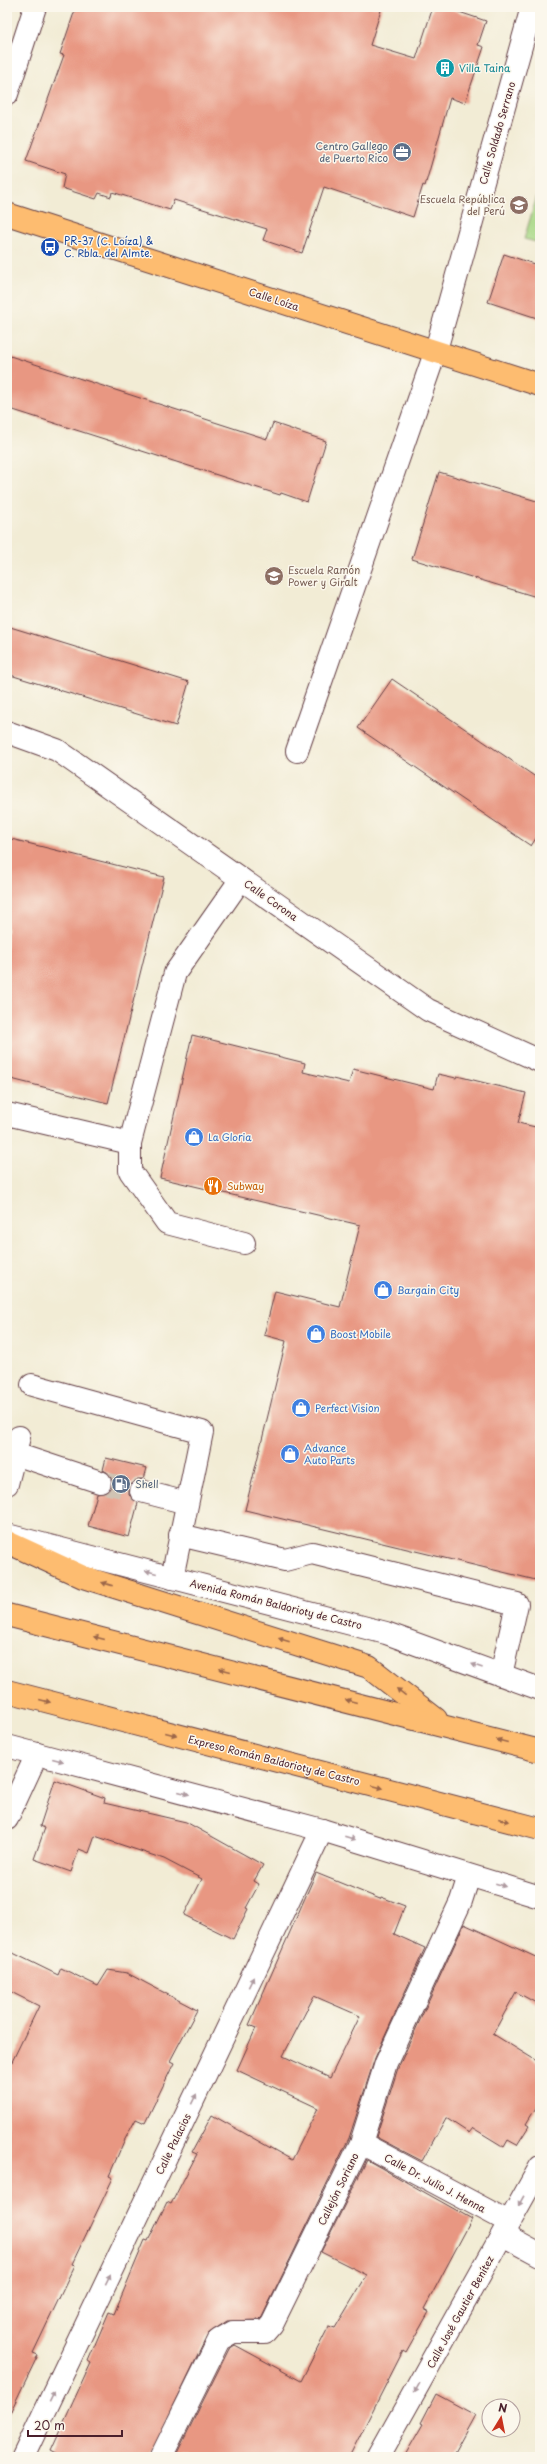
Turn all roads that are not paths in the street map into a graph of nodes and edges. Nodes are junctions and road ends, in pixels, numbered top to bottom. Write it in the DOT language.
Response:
graph roads {
  1 [pos="35,7"];
  2 [pos="532,7"];
  3 [pos="7,94"];
  4 [pos="7,214"];
  5 [pos="436,350"];
  6 [pos="540,385"];
  7 [pos="7,732"];
  8 [pos="296,751"];
  9 [pos="241,879"];
  10 [pos="540,1061"];
  11 [pos="7,1114"];
  12 [pos="130,1143"];
  13 [pos="244,1243"];
  14 [pos="32,1385"];
  15 [pos="100,1482"];
  16 [pos="7,1484"];
  17 [pos="141,1491"];
  18 [pos="187,1503"];
  19 [pos="7,1535"];
  20 [pos="180,1535"];
  21 [pos="7,1542"];
  22 [pos="172,1578"];
  23 [pos="7,1615"];
  24 [pos="501,1675"];
  25 [pos="540,1689"];
  26 [pos="7,1691"];
  27 [pos="443,1724"];
  28 [pos="7,1746"];
  29 [pos="540,1751"];
  30 [pos="37,1754"];
  31 [pos="7,1820"];
  32 [pos="540,1829"];
  33 [pos="322,1830"];
  34 [pos="469,1876"];
  35 [pos="540,1897"];
  36 [pos="361,2144"];
  37 [pos="540,2167"];
  38 [pos="506,2228"];
  39 [pos="540,2255"];
  40 [pos="23,2457"];
  41 [pos="161,2457"];
  42 [pos="378,2457"];
  1 -- 3 [label="street"];
  2 -- 5 [label="street, Calle Soldado Serrano"];
  4 -- 5 [label="main road, Calle Loíza"];
  5 -- 6 [label="main road, Calle Loíza"];
  5 -- 8 [label="street, Calle Soldado Serrano"];
  7 -- 9 [label="street, Calle Corona"];
  9 -- 10 [label="street, Calle Corona"];
  9 -- 12 [label="street"];
  11 -- 12 [label="street"];
  12 -- 13 [label="street"];
  14 -- 18 [label="street"];
  15 -- 16 [label="street"];
  17 -- 18 [label="street"];
  18 -- 20 [label="street"];
  22 -- 19 [label="street, Avenida Román Baldorioty de Castro, one-way"];
  20 -- 22 [label="street"];
  20 -- 24 [label="street"];
  27 -- 21 [label="main road, one-way"];
  24 -- 22 [label="street, Avenida Román Baldorioty de Castro, one-way"];
  27 -- 23 [label="main road, one-way"];
  24 -- 25 [label="street, Avenida Román Baldorioty de Castro"];
  26 -- 32 [label="main road, Expreso Román Baldorioty de Castro, one-way"];
  29 -- 27 [label="main road, one-way"];
  28 -- 30 [label="street"];
  30 -- 31 [label="street"];
  30 -- 33 [label="street, one-way"];
  33 -- 34 [label="street, one-way"];
  40 -- 33 [label="street, Calle Palacios, one-way"];
  34 -- 35 [label="street, one-way"];
  34 -- 36 [label="street, Callejón Soriano"];
  36 -- 38 [label="street, Calle Dr. Julio J. Henna"];
  36 -- 41 [label="street, Callejón Soriano"];
  37 -- 38 [label="street, Calle José Gautier Benítez, one-way"];
  38 -- 39 [label="street, Calle Dr. Julio J. Henna"];
  38 -- 42 [label="street, Calle José Gautier Benítez, one-way"];
}
